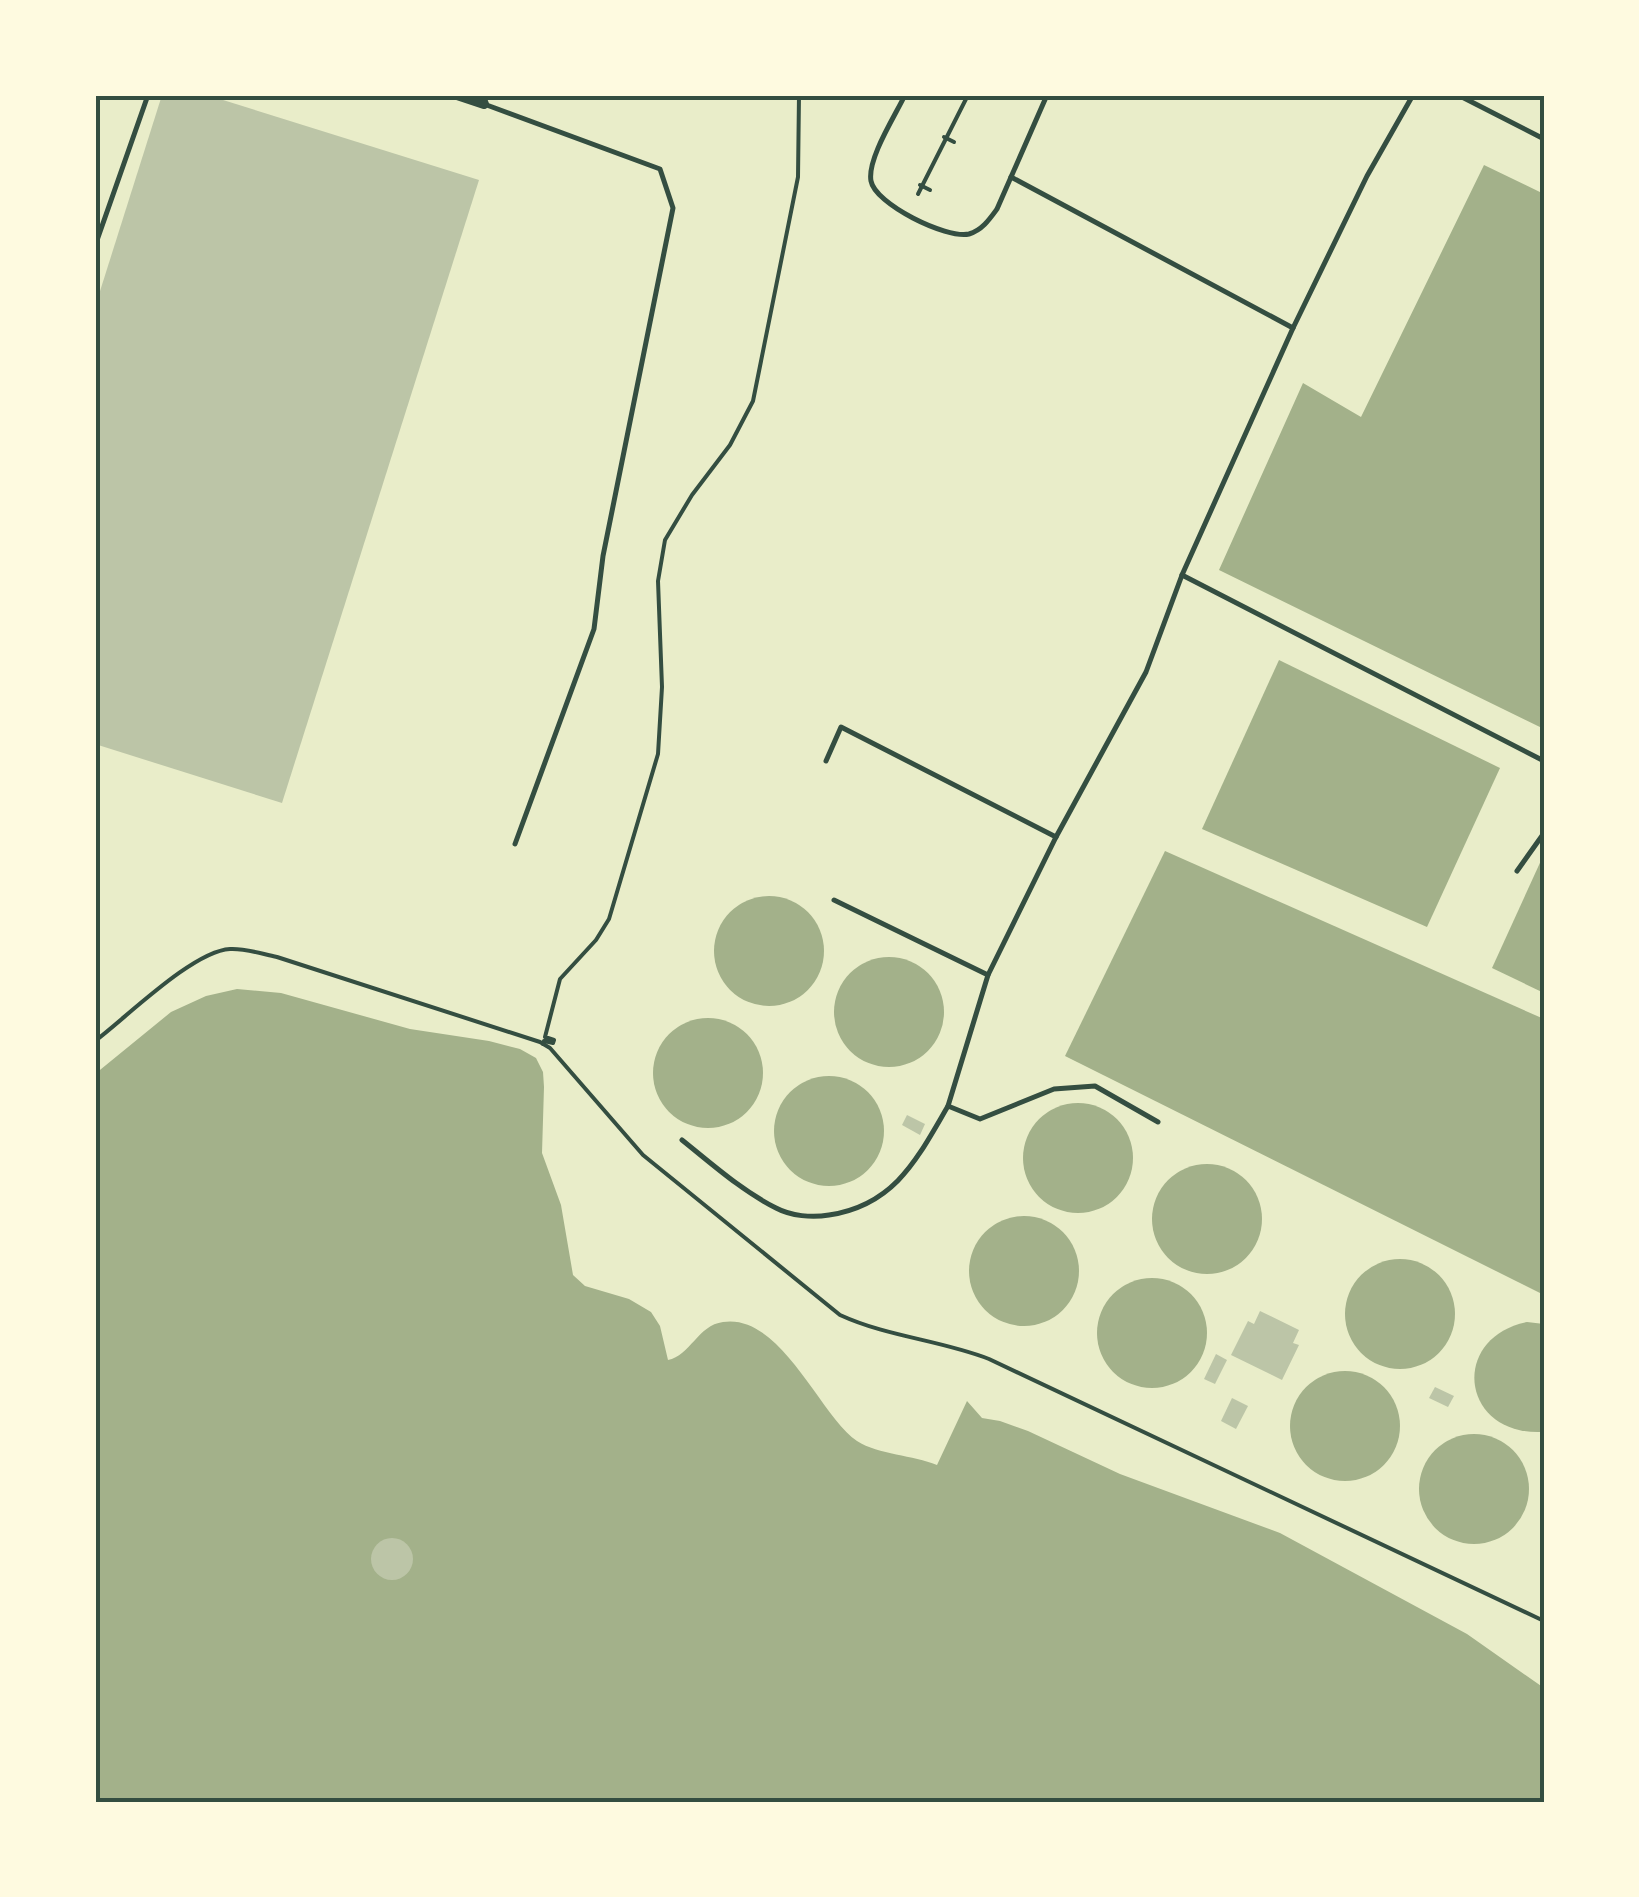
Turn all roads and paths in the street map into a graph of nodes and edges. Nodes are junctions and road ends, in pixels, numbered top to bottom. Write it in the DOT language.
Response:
graph roads {
  1 [pos="148,95"];
  2 [pos="457,95"];
  3 [pos="799,95"];
  4 [pos="905,95"];
  5 [pos="968,95"];
  6 [pos="1047,95"];
  7 [pos="1413,95"];
  8 [pos="1458,95"];
  9 [pos="485,99"];
  10 [pos="945,138"];
  11 [pos="1544,139"];
  12 [pos="954,142"];
  13 [pos="1012,176"];
  14 [pos="921,186"];
  15 [pos="930,190"];
  16 [pos="918,194"];
  17 [pos="95,246"];
  18 [pos="1292,328"];
  19 [pos="1182,575"];
  20 [pos="826,761"];
  21 [pos="1544,761"];
  22 [pos="1544,832"];
  23 [pos="1056,836"];
  24 [pos="514,844"];
  25 [pos="1518,871"];
  26 [pos="834,900"];
  27 [pos="988,975"];
  28 [pos="95,1041"];
  29 [pos="543,1044"];
  30 [pos="948,1106"];
  31 [pos="1158,1122"];
  32 [pos="682,1140"];
  33 [pos="1544,1621"];
  1 -- 17 [label="lane"];
  2 -- 9 [label="street"];
  3 -- 29 [label="path"];
  4 -- 13 [label="lane"];
  5 -- 10 [label="path"];
  6 -- 13 [label="lane"];
  7 -- 18 [label="lane"];
  8 -- 11 [label="lane"];
  9 -- 24 [label="lane"];
  10 -- 12 [label="path"];
  10 -- 14 [label="path"];
  13 -- 18 [label="lane"];
  14 -- 15 [label="path"];
  14 -- 16 [label="path"];
  18 -- 19 [label="lane"];
  19 -- 21 [label="lane"];
  19 -- 23 [label="lane"];
  20 -- 23 [label="lane"];
  22 -- 25 [label="lane"];
  23 -- 27 [label="lane"];
  26 -- 27 [label="lane"];
  27 -- 30 [label="lane"];
  28 -- 29 [label="path"];
  29 -- 33 [label="path"];
  30 -- 31 [label="lane"];
  30 -- 32 [label="lane"];
}
